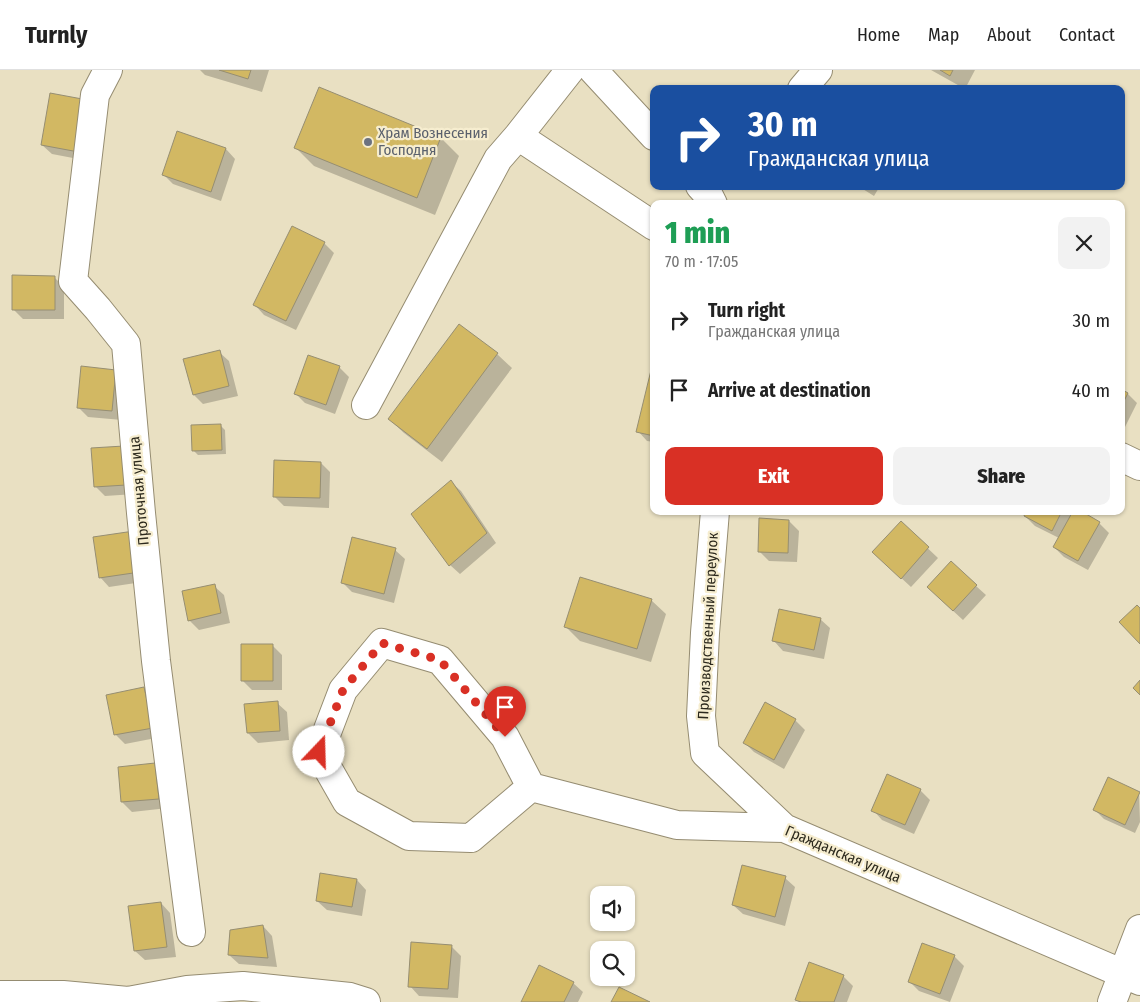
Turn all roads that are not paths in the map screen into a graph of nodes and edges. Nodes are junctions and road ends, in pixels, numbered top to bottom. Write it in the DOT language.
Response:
graph roads {
  1 [pos="108,70"];
  2 [pos="570,70"];
  3 [pos="593,70"];
  4 [pos="818,70"];
  5 [pos="805,85"];
  6 [pos="650,132"];
  7 [pos="518,136"];
  8 [pos="650,223"];
  9 [pos="366,405"];
  10 [pos="1125,459"];
  11 [pos="1140,466"];
  12 [pos="716,515"];
  13 [pos="531,787"];
  14 [pos="784,828"];
  15 [pos="1140,929"];
  16 [pos="191,932"];
  17 [pos="1131,978"];
  18 [pos="0,995"];
  19 [pos="366,1002"];
  20 [pos="1112,1002"];
  1 -- 16 [label="street, Проточная улица"];
  2 -- 7 [label="street"];
  3 -- 6 [label="street"];
  4 -- 5 [label="street"];
  7 -- 8 [label="street"];
  7 -- 9 [label="street"];
  10 -- 11 [label="street"];
  12 -- 14 [label="street, Производственный переулок"];
  13 -- 13 [label="street"];
  13 -- 14 [label="street, Гражданская улица"];
  14 -- 17 [label="street, Гражданская улица"];
  15 -- 17 [label="street"];
  17 -- 20 [label="street"];
  18 -- 19 [label="street"];
}
